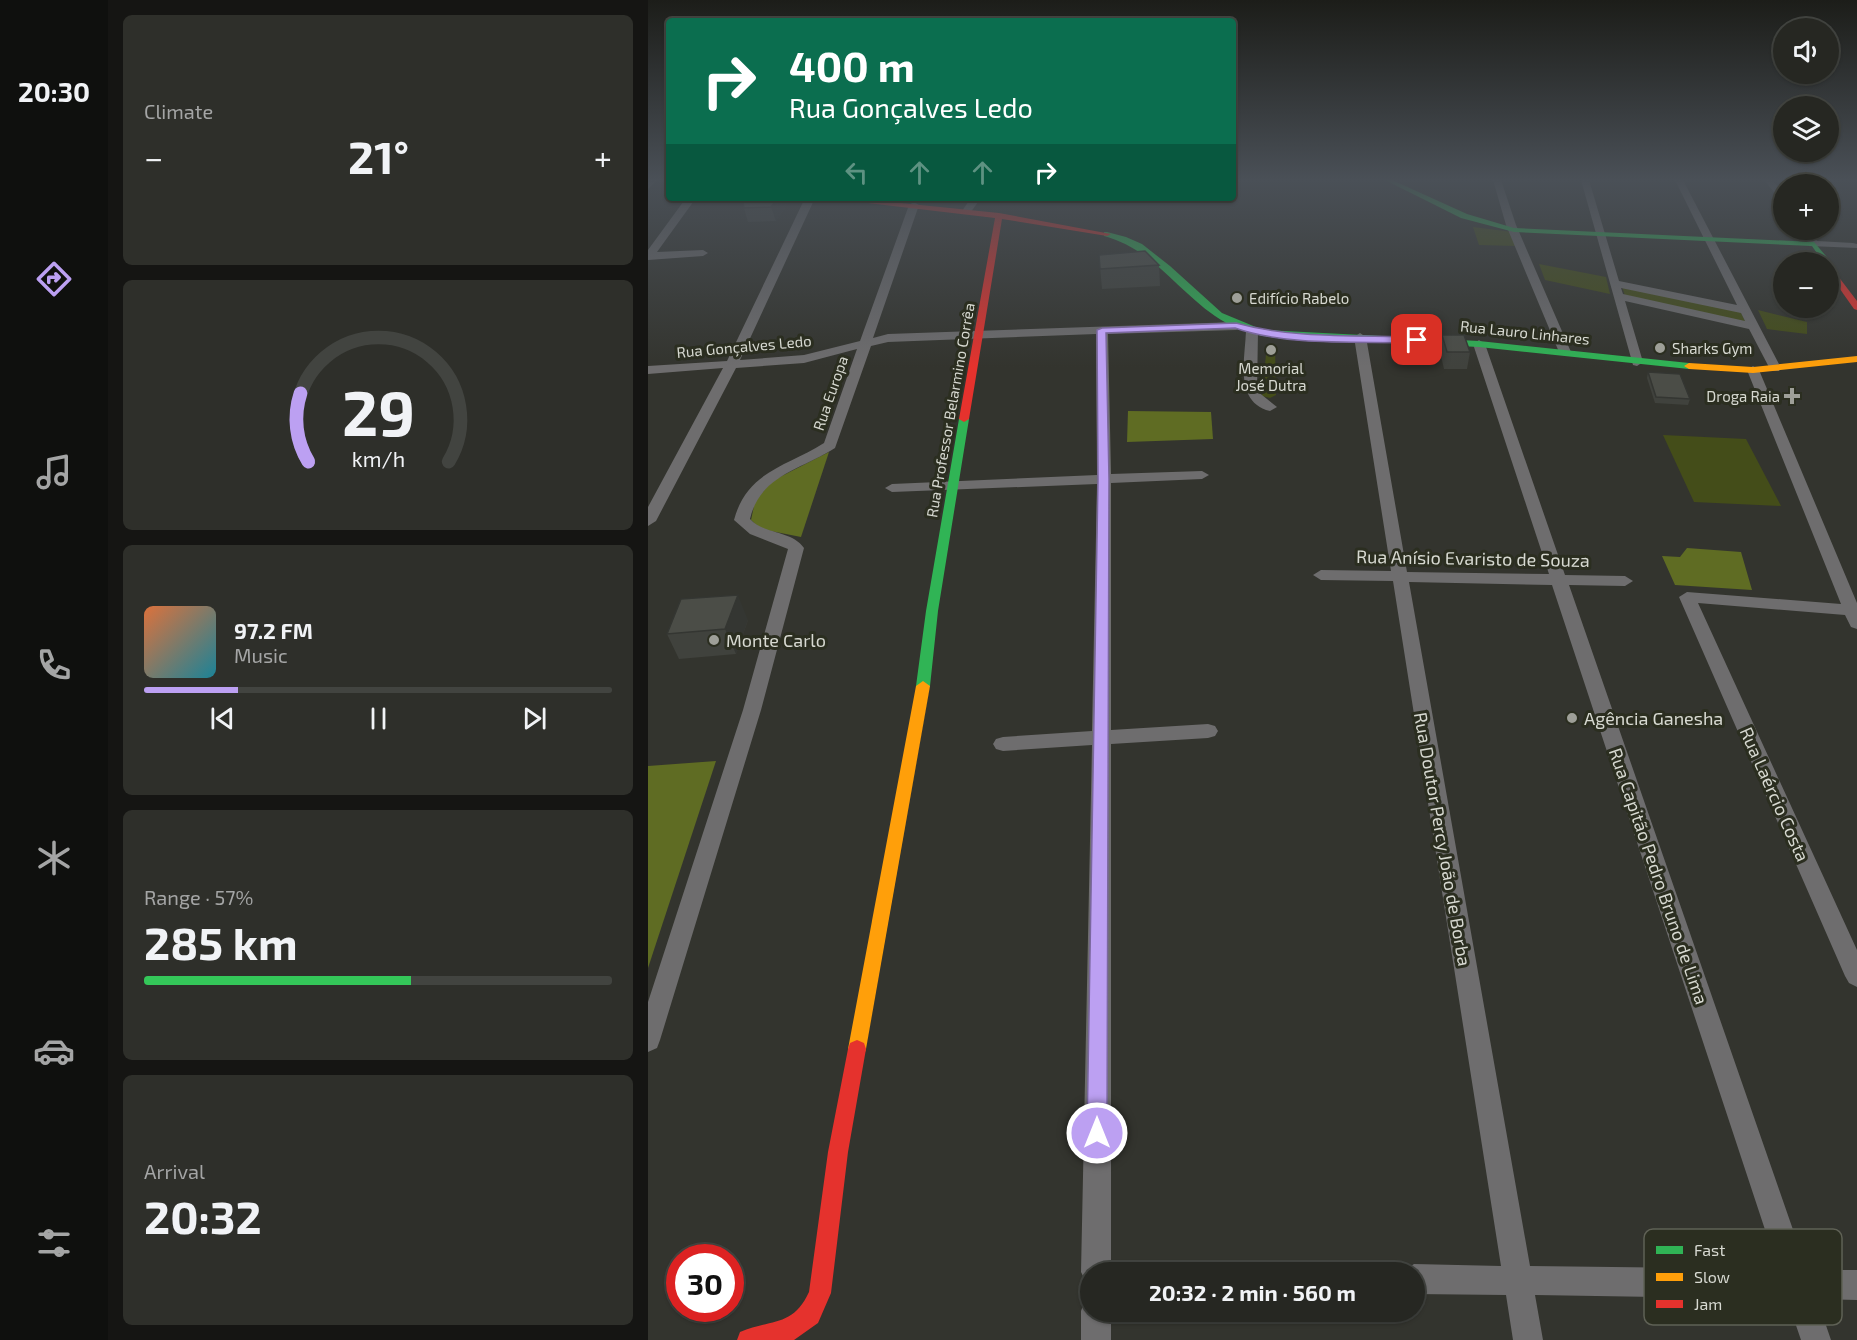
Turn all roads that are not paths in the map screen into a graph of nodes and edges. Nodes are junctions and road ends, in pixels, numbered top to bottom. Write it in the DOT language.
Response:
graph roads {
  1 [pos="658,243"];
  2 [pos="789,243"];
  3 [pos="894,243"];
  4 [pos="995,243"];
  5 [pos="1132,243"];
  6 [pos="1519,243"];
  7 [pos="1603,243"];
  8 [pos="1712,243"];
  9 [pos="1784,243"];
  10 [pos="1815,244"];
  11 [pos="1853,246"];
  12 [pos="1820,252"];
  13 [pos="703,253"];
  14 [pos="648,256"];
  15 [pos="1839,280"];
  16 [pos="1615,283"];
  17 [pos="1619,296"];
  18 [pos="1857,307"];
  19 [pos="1745,310"];
  20 [pos="1236,326"];
  21 [pos="1753,326"];
  22 [pos="1102,330"];
  23 [pos="1252,331"];
  24 [pos="980,334"];
  25 [pos="1360,337"];
  26 [pos="865,342"];
  27 [pos="1479,344"];
  28 [pos="1565,352"];
  29 [pos="1855,361"];
  30 [pos="1637,362"];
  31 [pos="730,366"];
  32 [pos="1775,368"];
  33 [pos="648,370"];
  34 [pos="1754,370"];
  35 [pos="1270,407"];
  36 [pos="1202,475"];
  37 [pos="1104,479"];
  38 [pos="954,485"];
  39 [pos="892,488"];
  40 [pos="648,521"];
  41 [pos="1321,575"];
  42 [pos="1398,576"];
  43 [pos="1558,580"];
  44 [pos="1625,581"];
  45 [pos="1854,617"];
  46 [pos="1208,731"];
  47 [pos="1101,738"];
  48 [pos="1003,744"];
  49 [pos="1857,976"];
  50 [pos="648,1040"];
  51 [pos="1778,1229"];
  52 [pos="1096,1262"];
  53 [pos="1425,1279"];
  54 [pos="1518,1281"];
  55 [pos="1644,1282"];
  56 [pos="1842,1285"];
  57 [pos="1857,1285"];
  58 [pos="1096,1322"];
  59 [pos="1811,1325"];
  60 [pos="748,1340"];
  61 [pos="1095,1340"];
  62 [pos="1528,1340"];
  63 [pos="1816,1340"];
  1 -- 14 [label="street"];
  2 -- 31 [label="street"];
  3 -- 26 [label="street, Rua Europa"];
  4 -- 24 [label="street, Rua Professor Belarmino Corrêa"];
  5 -- 20 [label="street, Rua Lauro Linhares"];
  6 -- 28 [label="street"];
  7 -- 16 [label="street"];
  8 -- 19 [label="street"];
  9 -- 10 [label="street"];
  10 -- 11 [label="street"];
  10 -- 12 [label="street"];
  13 -- 14 [label="street"];
  15 -- 18 [label="street"];
  16 -- 17 [label="street"];
  16 -- 19 [label="street"];
  17 -- 21 [label="street"];
  17 -- 30 [label="street"];
  19 -- 21 [label="street"];
  20 -- 22 [label="street, Rua Gonçalves Ledo"];
  20 -- 23 [label="street, Rua Lauro Linhares"];
  21 -- 32 [label="street"];
  22 -- 24 [label="street, Rua Gonçalves Ledo"];
  22 -- 37 [label="street"];
  23 -- 25 [label="street, Rua Lauro Linhares"];
  23 -- 35 [label="street"];
  24 -- 26 [label="street, Rua Gonçalves Ledo"];
  24 -- 38 [label="street, Rua Professor Belarmino Corrêa"];
  25 -- 27 [label="street, Rua Lauro Linhares"];
  25 -- 42 [label="street, Rua Doutor Percy João de Borba"];
  26 -- 31 [label="street, Rua Gonçalves Ledo"];
  26 -- 50 [label="street, Rua Europa"];
  27 -- 28 [label="street, Rua Lauro Linhares"];
  27 -- 43 [label="street, Rua Capitão Pedro Bruno de Lima"];
  28 -- 30 [label="street, Rua Lauro Linhares"];
  29 -- 32 [label="street, Rua Lauro Linhares"];
  30 -- 34 [label="street, Rua Lauro Linhares"];
  31 -- 33 [label="street, Rua Gonçalves Ledo"];
  31 -- 40 [label="street"];
  32 -- 34 [label="street, Rua Lauro Linhares"];
  34 -- 45 [label="street"];
  36 -- 37 [label="street"];
  37 -- 38 [label="street"];
  37 -- 47 [label="street"];
  38 -- 39 [label="street"];
  38 -- 60 [label="street, Rua Professor Belarmino Corrêa"];
  41 -- 42 [label="street, Rua Anísio Evaristo de Souza"];
  42 -- 43 [label="street, Rua Anísio Evaristo de Souza"];
  42 -- 54 [label="street, Rua Doutor Percy João de Borba"];
  43 -- 44 [label="street, Rua Anísio Evaristo de Souza"];
  43 -- 51 [label="street, Rua Capitão Pedro Bruno de Lima"];
  45 -- 49 [label="street, Rua Laércio Costa"];
  46 -- 47 [label="street"];
  47 -- 48 [label="street"];
  47 -- 52 [label="street"];
  53 -- 54 [label="street"];
  54 -- 55 [label="street"];
  54 -- 62 [label="street, Rua Doutor Percy João de Borba"];
  56 -- 57 [label="street"];
  58 -- 61 [label="street"];
  59 -- 63 [label="street, Rua Capitão Pedro Bruno de Lima"];
}
